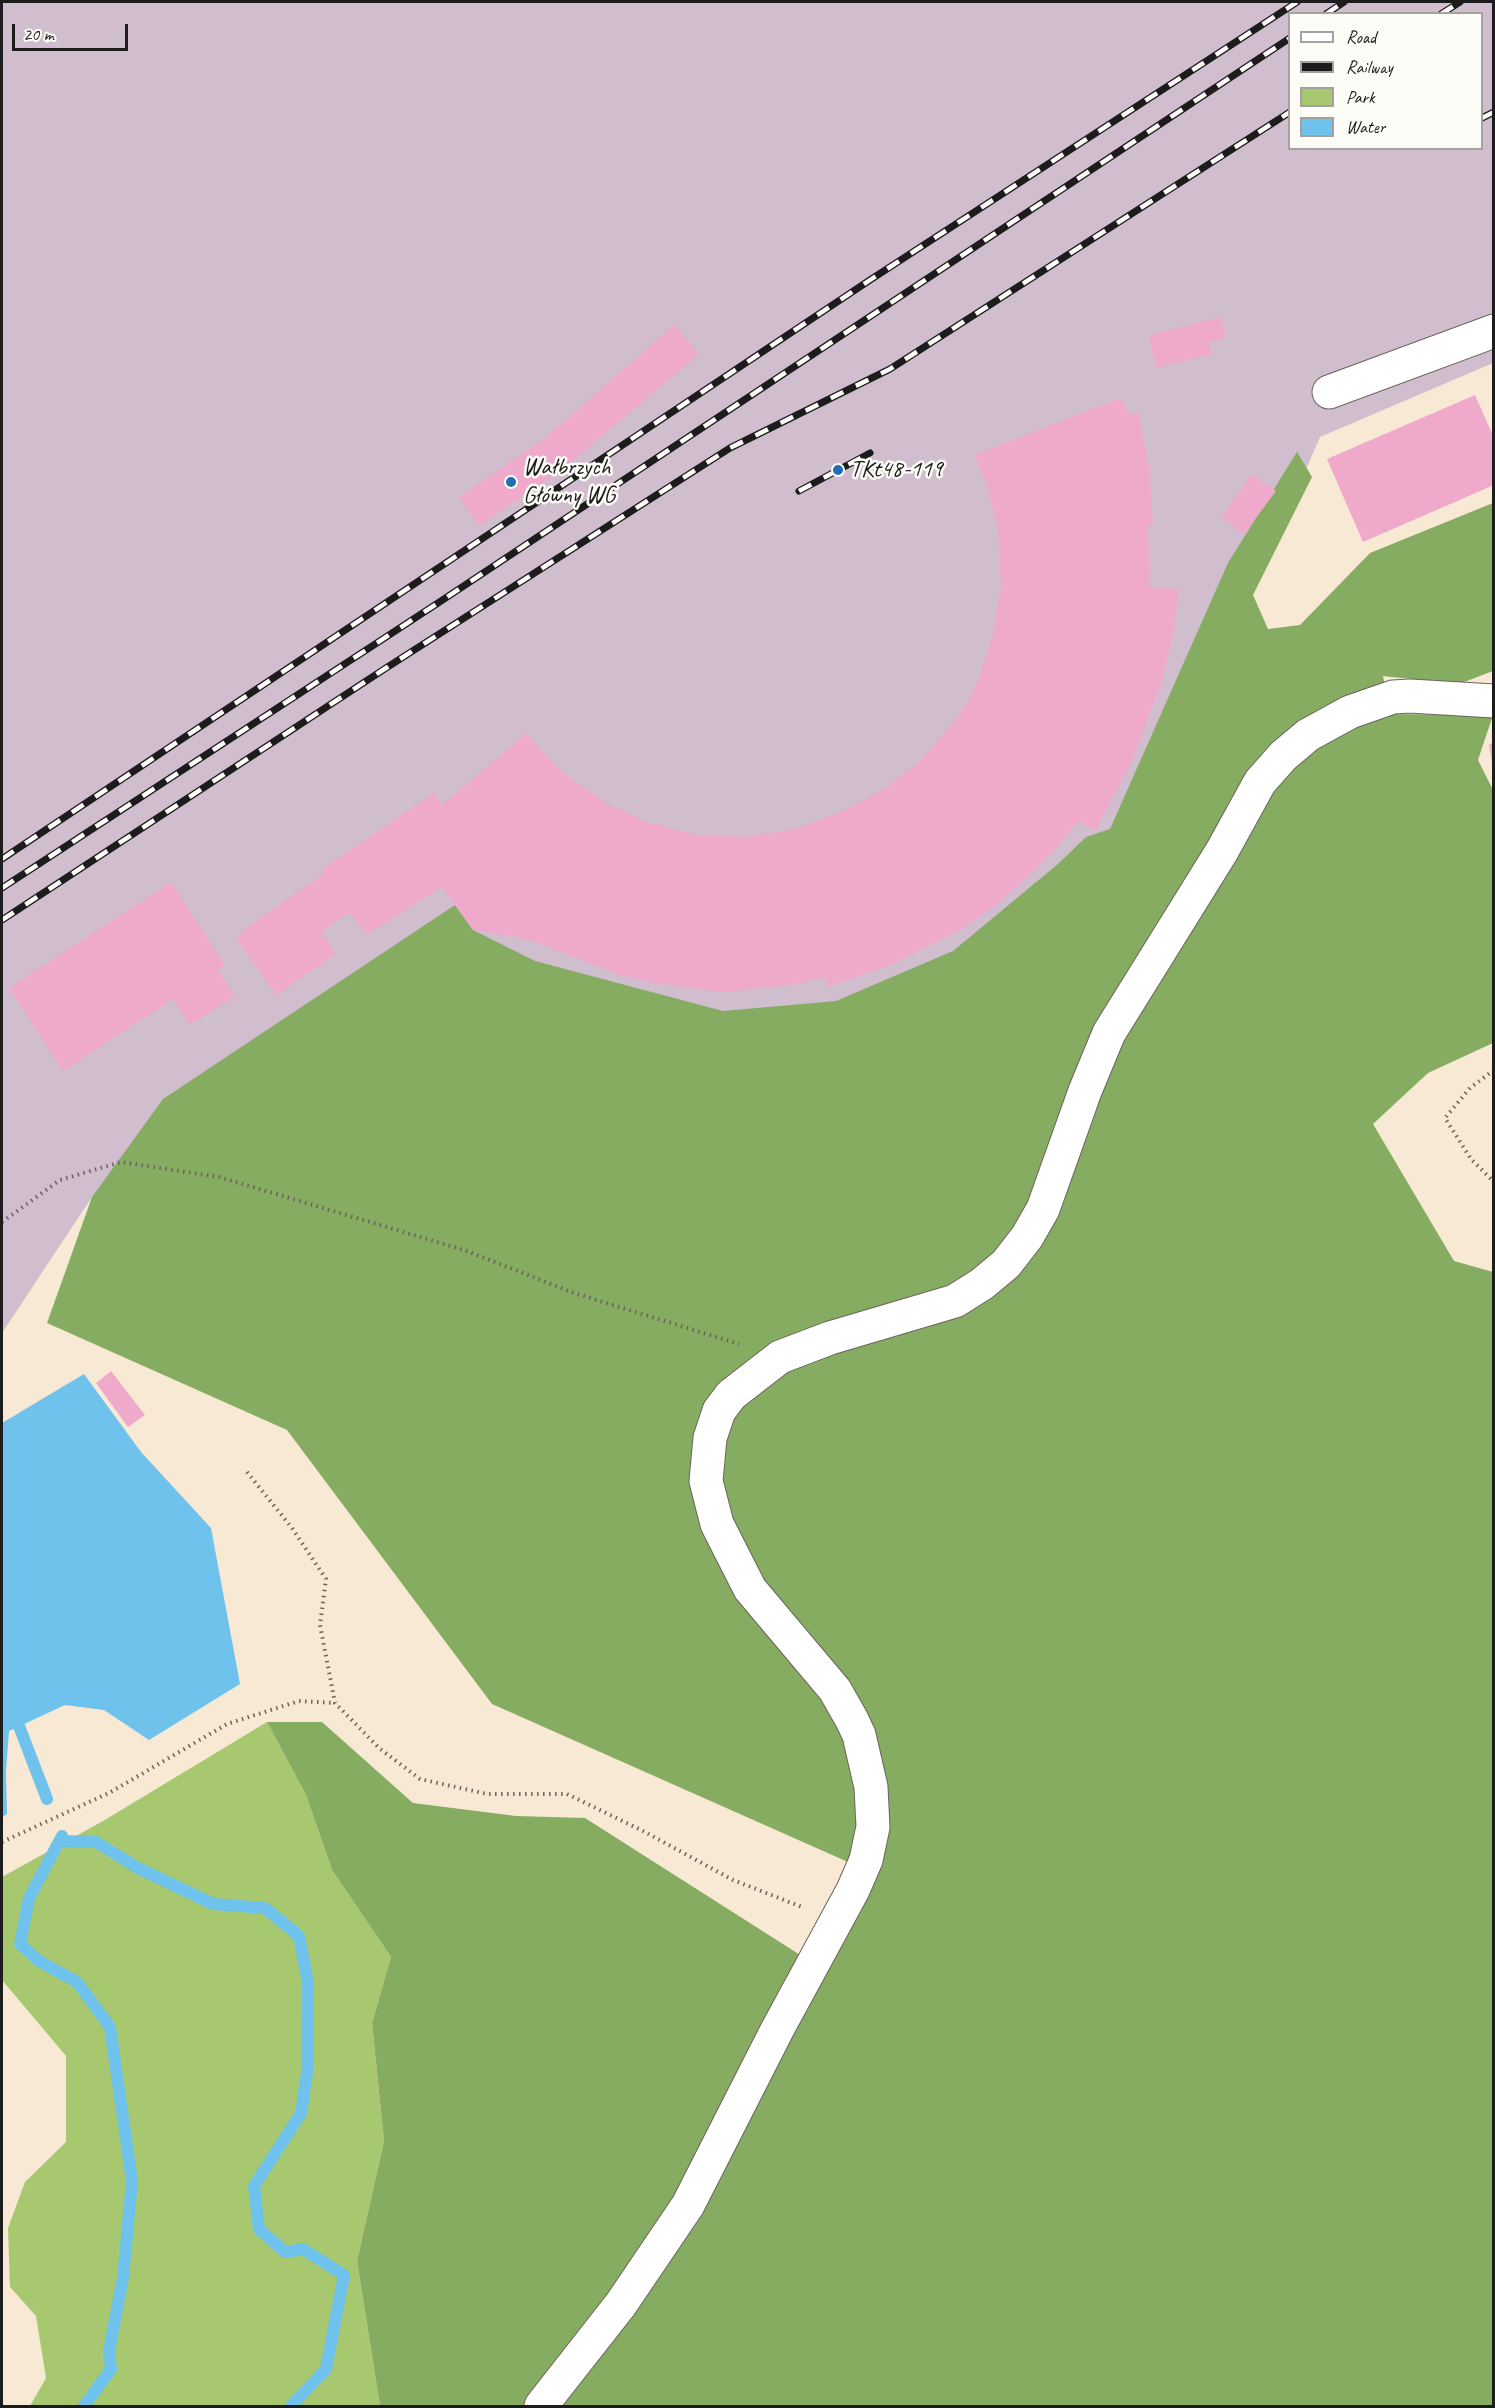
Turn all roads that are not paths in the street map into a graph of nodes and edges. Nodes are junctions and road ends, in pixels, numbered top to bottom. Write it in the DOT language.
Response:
graph roads {
  1 [pos="1494,331"];
  2 [pos="1329,392"];
  3 [pos="1494,701"];
  4 [pos="541,2406"];
  1 -- 2 [label="street"];
  3 -- 4 [label="street"];
}
